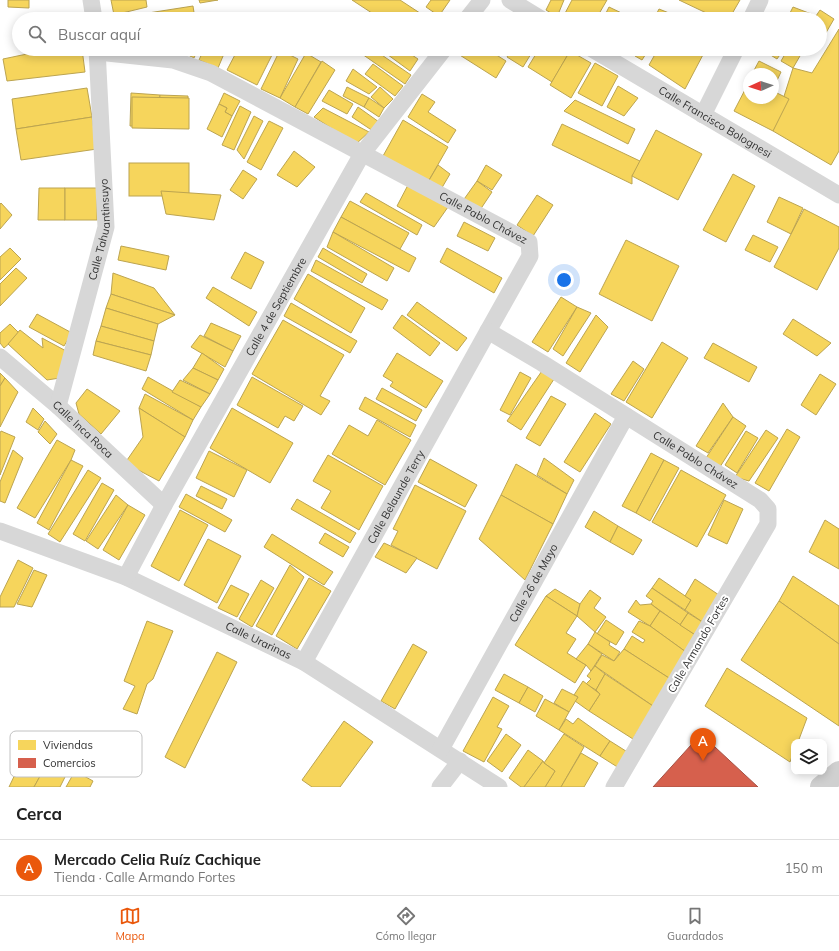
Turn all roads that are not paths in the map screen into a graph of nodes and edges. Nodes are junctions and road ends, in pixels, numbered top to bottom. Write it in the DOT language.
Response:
graph roads {
  1 [pos="91,0"];
  2 [pos="482,0"];
  3 [pos="510,0"];
  4 [pos="760,0"];
  5 [pos="93,12"];
  6 [pos="473,12"];
  7 [pos="530,12"];
  8 [pos="754,12"];
  9 [pos="97,56"];
  10 [pos="139,56"];
  11 [pos="439,56"];
  12 [pos="604,56"];
  13 [pos="732,56"];
  14 [pos="703,115"];
  15 [pos="362,154"];
  16 [pos="839,195"];
  17 [pos="488,331"];
  18 [pos="0,357"];
  19 [pos="58,406"];
  20 [pos="626,416"];
  21 [pos="760,500"];
  22 [pos="164,505"];
  23 [pos="0,531"];
  24 [pos="126,577"];
  25 [pos="304,662"];
  26 [pos="441,749"];
  27 [pos="460,761"];
  28 [pos="839,772"];
  29 [pos="440,787"];
  30 [pos="499,787"];
  31 [pos="614,787"];
  32 [pos="821,787"];
  1 -- 5 [label="street"];
  2 -- 6 [label="street"];
  3 -- 7 [label="street"];
  4 -- 8 [label="street"];
  9 -- 19 [label="street, Calle Tahuantinsuyo"];
  10 -- 15 [label="street, Calle Pablo Chávez"];
  11 -- 15 [label="street, Calle 4 de Septiembre"];
  12 -- 14 [label="street, Calle Francisco Bolognesi"];
  13 -- 14 [label="street"];
  14 -- 16 [label="street, Calle Francisco Bolognesi"];
  15 -- 17 [label="street, Calle Pablo Chávez"];
  15 -- 22 [label="street, Calle 4 de Septiembre"];
  17 -- 20 [label="street, Calle Pablo Chávez"];
  17 -- 25 [label="street, Calle Belaunde Terry"];
  18 -- 19 [label="street, Calle Inca Roca"];
  19 -- 22 [label="street, Calle Inca Roca"];
  20 -- 21 [label="street, Calle Pablo Chávez"];
  20 -- 26 [label="street, Calle 26 de Mayo"];
  21 -- 31 [label="street, Calle Armando Fortes"];
  22 -- 24 [label="street, Calle 4 de Septiembre"];
  23 -- 24 [label="street, Calle Urarinas"];
  24 -- 25 [label="street, Calle Urarinas"];
  25 -- 26 [label="street, Calle Urarinas"];
  26 -- 27 [label="street, Calle Urarinas"];
  27 -- 29 [label="street"];
  27 -- 30 [label="street, Calle Urarinas"];
  28 -- 32 [label="street"];
}
